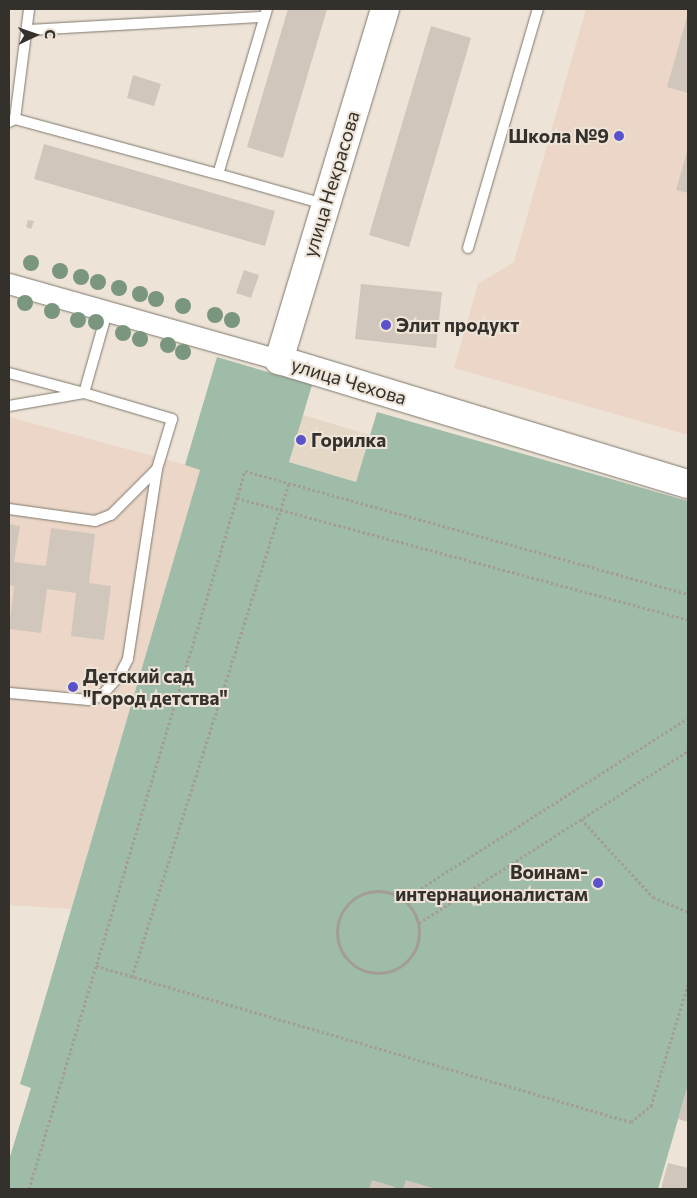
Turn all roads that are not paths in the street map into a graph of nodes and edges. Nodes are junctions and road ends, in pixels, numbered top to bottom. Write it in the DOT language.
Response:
graph roads {
  1 [pos="29,9"];
  2 [pos="385,9"];
  3 [pos="538,9"];
  4 [pos="266,13"];
  5 [pos="30,30"];
  6 [pos="12,121"];
  7 [pos="218,174"];
  8 [pos="324,204"];
  9 [pos="468,248"];
  10 [pos="9,284"];
  11 [pos="107,312"];
  12 [pos="279,360"];
  13 [pos="9,374"];
  14 [pos="84,393"];
  15 [pos="9,406"];
  16 [pos="157,469"];
  17 [pos="688,484"];
  18 [pos="9,509"];
  19 [pos="9,694"];
  1 -- 5 [label="lane"];
  2 -- 8 [label="main road, улица Некрасова"];
  3 -- 9 [label="lane"];
  4 -- 5 [label="lane"];
  4 -- 7 [label="lane"];
  5 -- 6 [label="lane"];
  6 -- 7 [label="lane"];
  7 -- 8 [label="lane"];
  8 -- 12 [label="main road, улица Некрасова"];
  10 -- 11 [label="street, улица Чехова"];
  11 -- 12 [label="street, улица Чехова"];
  11 -- 14 [label="lane"];
  12 -- 17 [label="main road, улица Чехова"];
  13 -- 14 [label="lane"];
  14 -- 15 [label="lane"];
  14 -- 16 [label="lane"];
  16 -- 18 [label="lane"];
  16 -- 19 [label="lane"];
}
